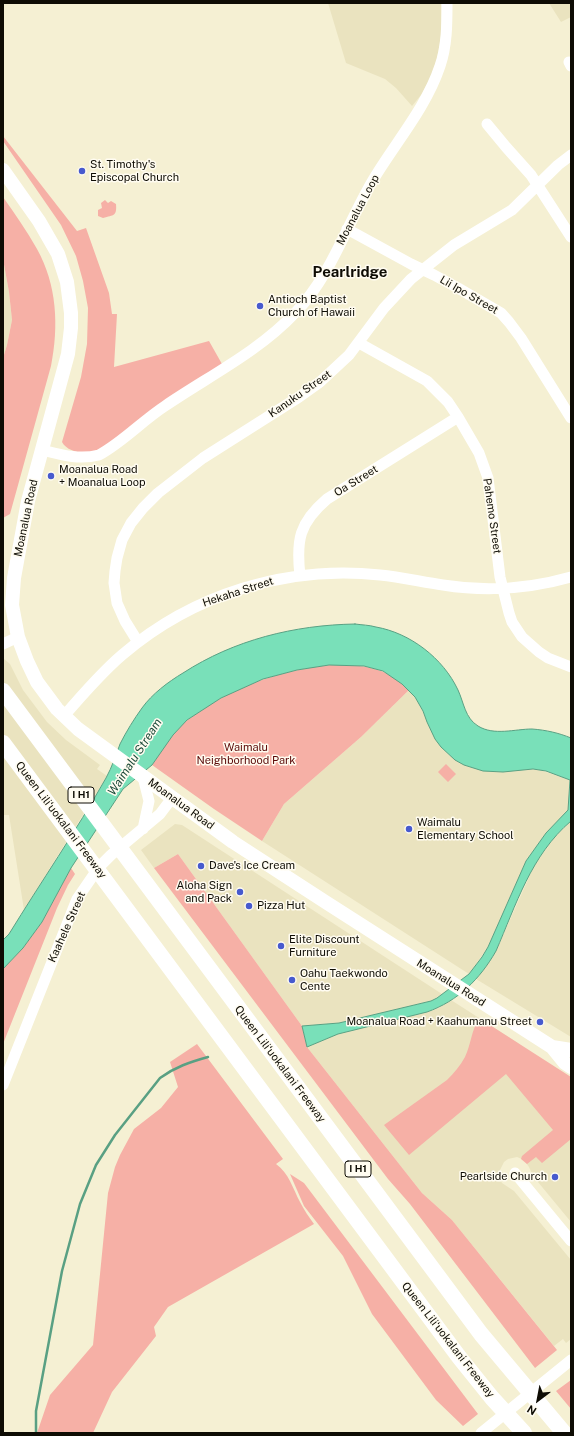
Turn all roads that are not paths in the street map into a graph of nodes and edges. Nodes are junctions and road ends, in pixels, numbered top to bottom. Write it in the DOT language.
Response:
graph roads {
  1 [pos="447,3"];
  2 [pos="487,124"];
  3 [pos="571,155"];
  4 [pos="3,170"];
  5 [pos="538,185"];
  6 [pos="347,229"];
  7 [pos="571,236"];
  8 [pos="422,269"];
  9 [pos="359,343"];
  10 [pos="458,417"];
  11 [pos="571,418"];
  12 [pos="42,450"];
  13 [pos="300,576"];
  14 [pos="571,577"];
  15 [pos="503,588"];
  16 [pos="18,637"];
  17 [pos="138,642"];
  18 [pos="3,644"];
  19 [pos="571,667"];
  20 [pos="3,691"];
  21 [pos="64,716"];
  22 [pos="3,743"];
  23 [pos="143,777"];
  24 [pos="172,798"];
  25 [pos="142,829"];
  26 [pos="552,1046"];
  27 [pos="571,1050"];
  28 [pos="571,1067"];
  29 [pos="3,1083"];
  30 [pos="515,1173"];
  31 [pos="571,1241"];
  32 [pos="571,1360"];
  33 [pos="484,1430"];
  34 [pos="524,1433"];
  35 [pos="564,1433"];
  1 -- 6 [label="street, Moanalua Loop"];
  2 -- 5 [label="street"];
  3 -- 5 [label="street, Kanuku Street"];
  4 -- 12 [label="main road, Moanalua Road"];
  5 -- 7 [label="street"];
  5 -- 8 [label="street, Kanuku Street"];
  6 -- 8 [label="street, Lii Ipo Street"];
  6 -- 12 [label="street, Moanalua Loop"];
  8 -- 9 [label="street, Kanuku Street"];
  8 -- 11 [label="street, Lii Ipo Street"];
  9 -- 10 [label="street, Pahemo Street"];
  9 -- 17 [label="street, Kanuku Street"];
  10 -- 13 [label="street, Oa Street"];
  10 -- 15 [label="street, Pahemo Street"];
  12 -- 16 [label="main road, Moanalua Road"];
  13 -- 15 [label="street, Hekaha Street"];
  13 -- 17 [label="street, Hekaha Street"];
  14 -- 15 [label="street, Hekaha Street"];
  15 -- 19 [label="street, Pahemo Street"];
  16 -- 18 [label="street"];
  16 -- 21 [label="main road, Moanalua Road"];
  17 -- 21 [label="street, Hekaha Street"];
  20 -- 35 [label="highway, Queen Liliʻuokalani Freeway / I H1"];
  21 -- 23 [label="main road, Moanalua Road"];
  22 -- 34 [label="highway, Queen Liliʻuokalani Freeway / I H1"];
  23 -- 24 [label="main road, Moanalua Road"];
  23 -- 25 [label="street"];
  24 -- 25 [label="street, Kaahele Street"];
  24 -- 26 [label="main road, Moanalua Road"];
  25 -- 29 [label="street, Kaahele Street"];
  26 -- 27 [label="main road, Moanalua Road"];
  26 -- 28 [label="main road, Moanalua Road"];
  30 -- 31 [label="street"];
  32 -- 33 [label="street"];
}
